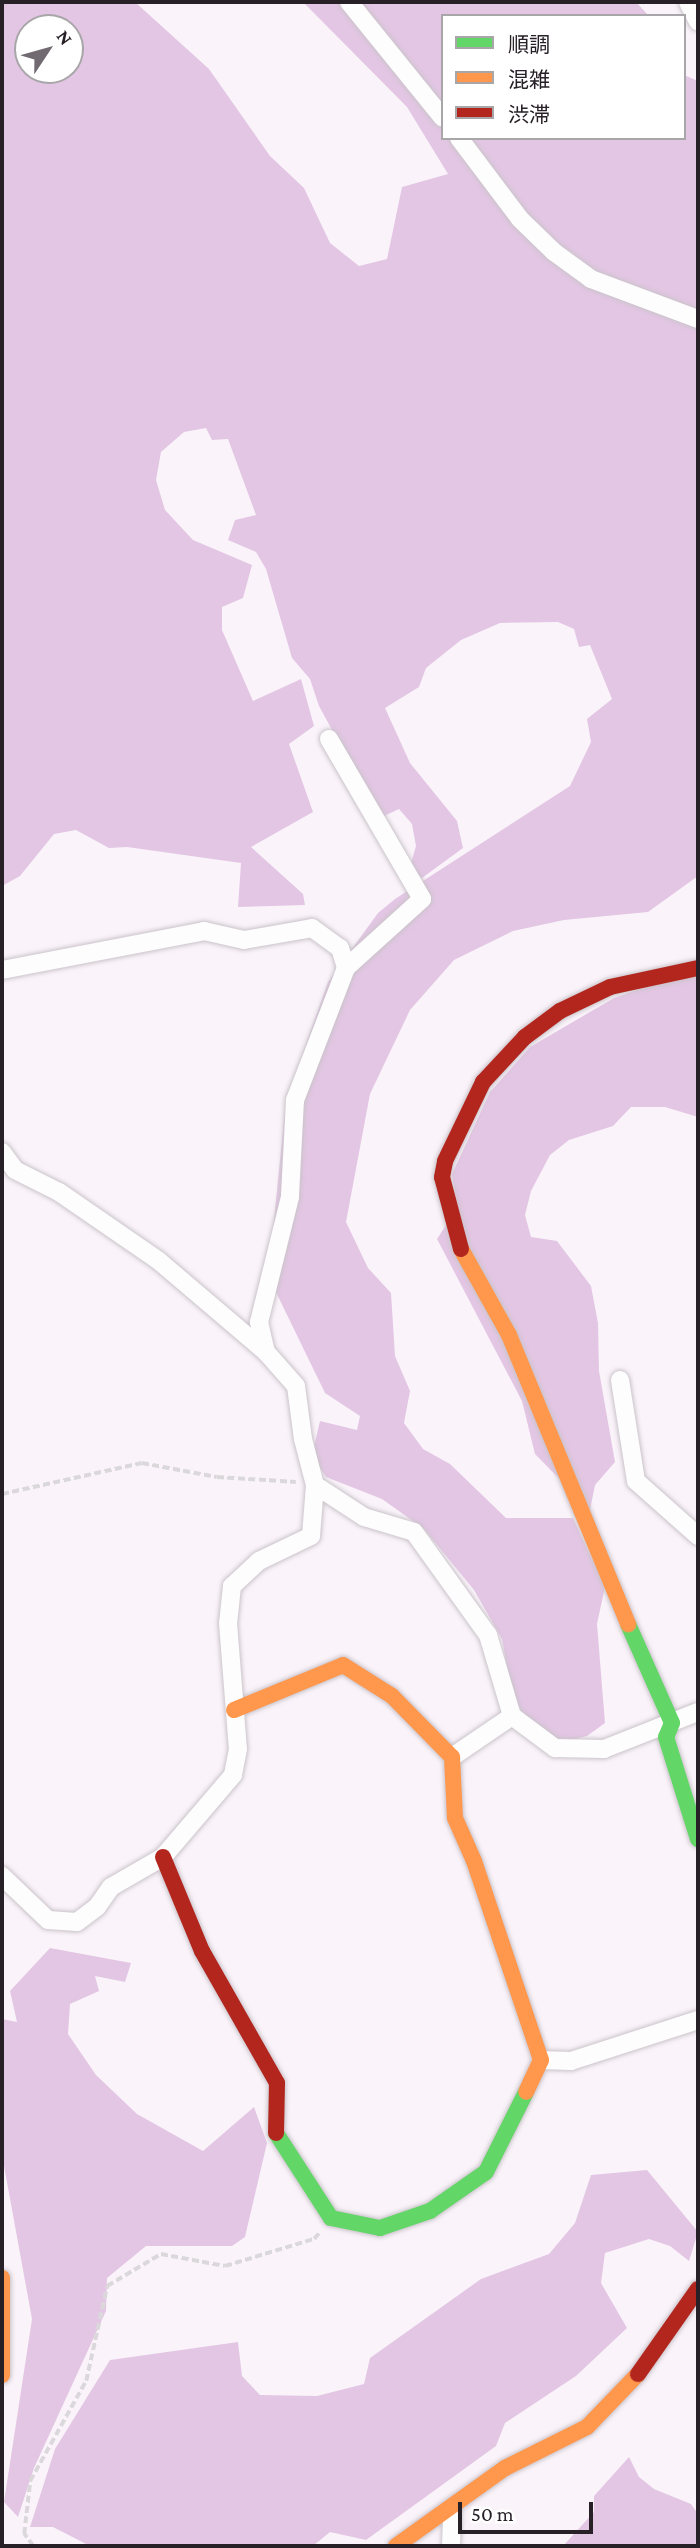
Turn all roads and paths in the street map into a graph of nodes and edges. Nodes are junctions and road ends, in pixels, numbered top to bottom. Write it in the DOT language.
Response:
graph roads {
  1 [pos="349,2"];
  2 [pos="688,2"];
  3 [pos="698,22"];
  4 [pos="441,116"];
  5 [pos="461,140"];
  6 [pos="698,319"];
  7 [pos="330,739"];
  8 [pos="346,968"];
  9 [pos="698,968"];
  10 [pos="2,970"];
  11 [pos="2,1153"];
  12 [pos="266,1352"];
  13 [pos="620,1380"];
  14 [pos="315,1485"];
  15 [pos="2,1494"];
  16 [pos="698,1536"];
  17 [pos="234,1710"];
  18 [pos="698,1712"];
  19 [pos="512,1716"];
  20 [pos="672,1723"];
  21 [pos="452,1757"];
  22 [pos="692,1805"];
  23 [pos="698,1839"];
  24 [pos="163,1857"];
  25 [pos="2,1875"];
  26 [pos="698,2020"];
  27 [pos="541,2060"];
  28 [pos="331,2217"];
  29 [pos="2,2278"];
  30 [pos="698,2289"];
  31 [pos="2,2375"];
  32 [pos="452,2509"];
  33 [pos="33,2546"];
  34 [pos="396,2546"];
  35 [pos="451,2546"];
  1 -- 4 [label="street"];
  2 -- 3 [label="street"];
  5 -- 6 [label="street"];
  7 -- 8 [label="street"];
  8 -- 10 [label="street"];
  8 -- 12 [label="street"];
  9 -- 20 [label="street"];
  11 -- 12 [label="street"];
  12 -- 14 [label="street"];
  13 -- 16 [label="street"];
  14 -- 15 [label="path"];
  14 -- 17 [label="street"];
  14 -- 19 [label="street"];
  17 -- 21 [label="street"];
  17 -- 24 [label="street"];
  18 -- 20 [label="street"];
  19 -- 20 [label="street"];
  19 -- 21 [label="street"];
  20 -- 22 [label="street"];
  21 -- 27 [label="street"];
  22 -- 23 [label="street"];
  24 -- 25 [label="street"];
  24 -- 28 [label="street"];
  26 -- 27 [label="street"];
  27 -- 28 [label="street"];
  28 -- 33 [label="path"];
  29 -- 31 [label="street"];
  30 -- 32 [label="street"];
  32 -- 34 [label="street"];
  32 -- 35 [label="street"];
}
